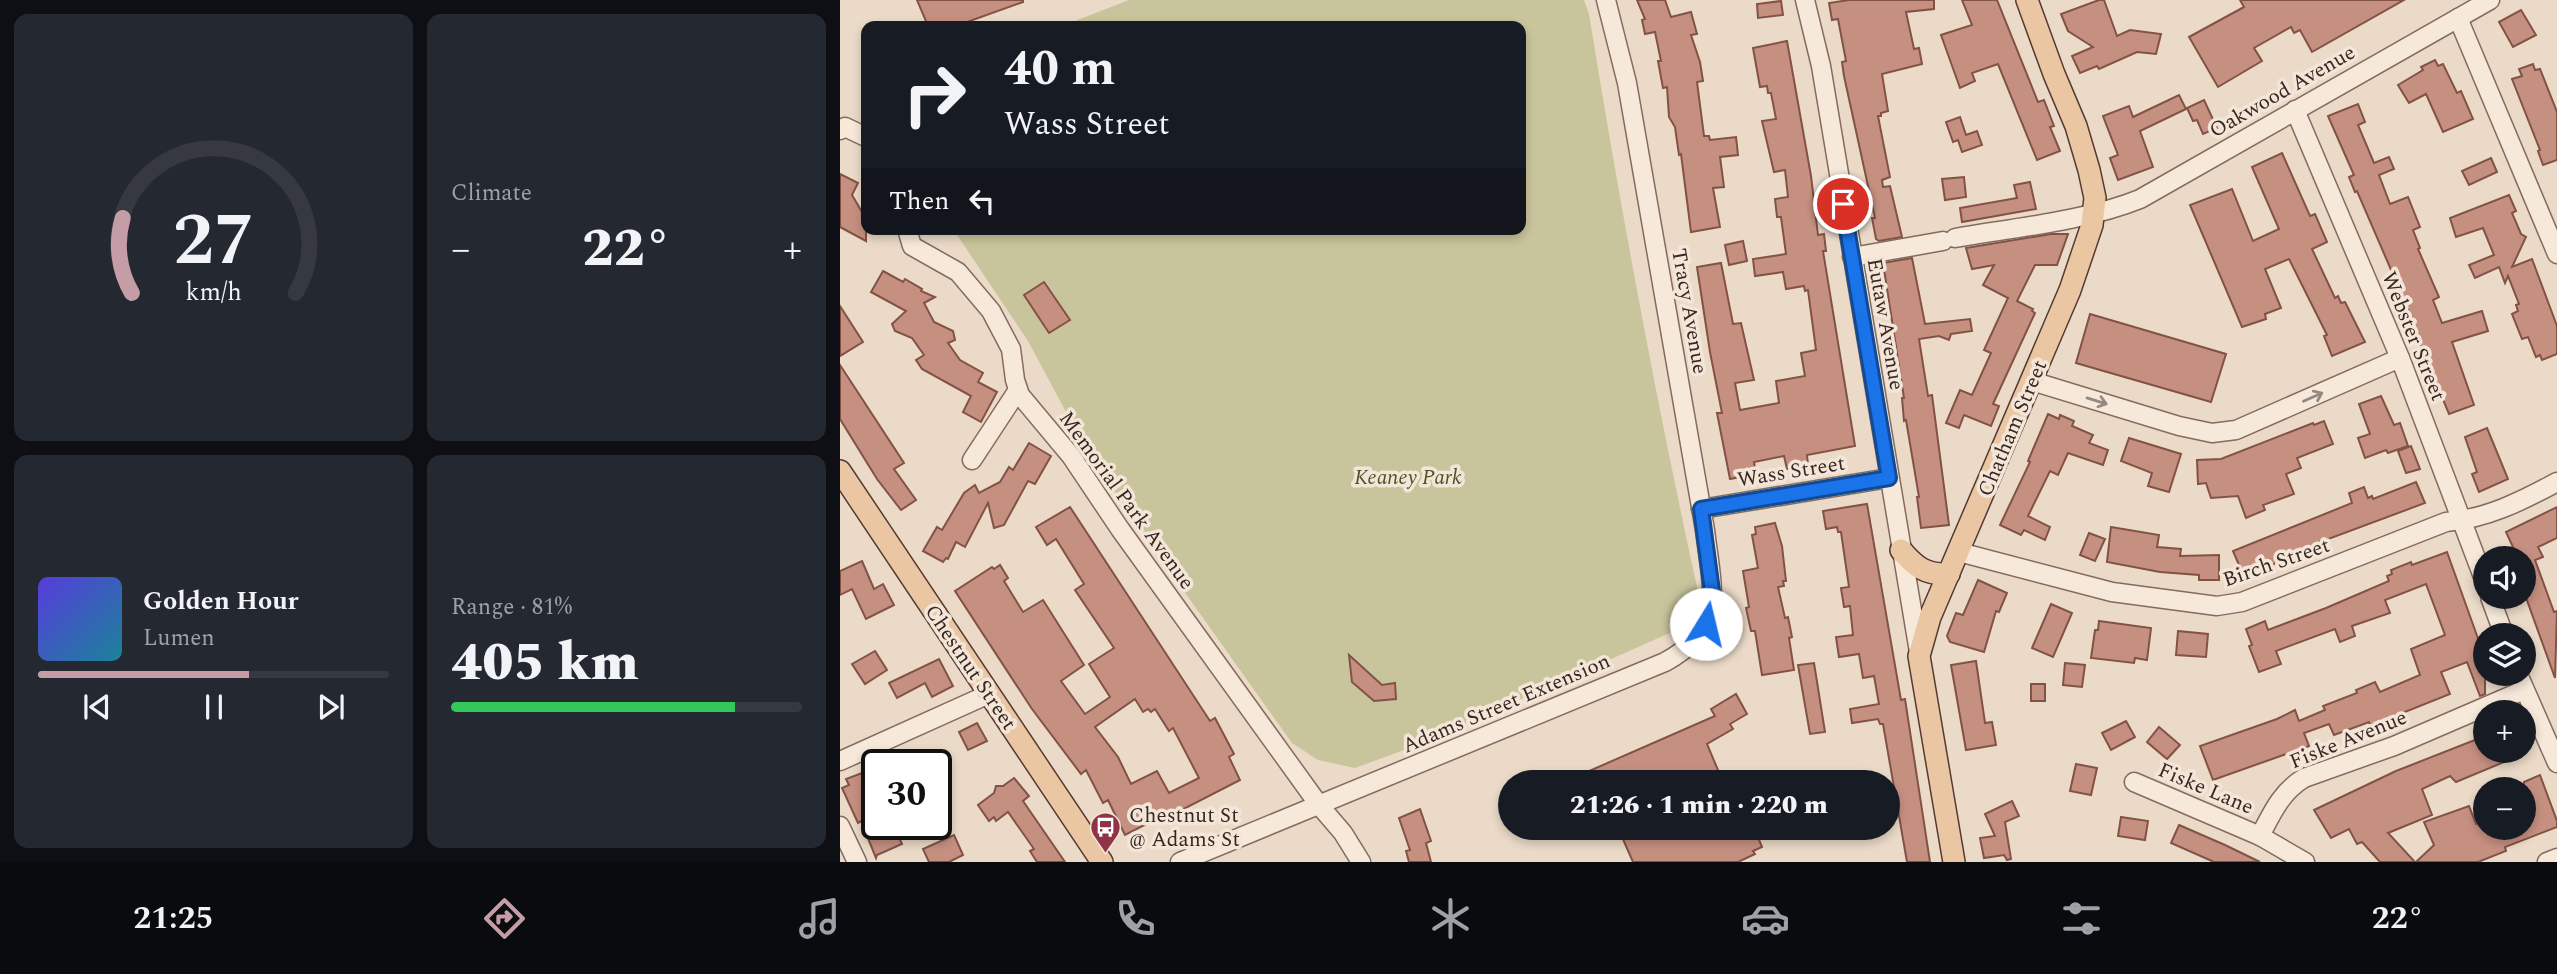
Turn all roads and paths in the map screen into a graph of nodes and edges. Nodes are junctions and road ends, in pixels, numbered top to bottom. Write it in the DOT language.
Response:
graph roads {
  1 [pos="1606,0"];
  2 [pos="1805,0"];
  3 [pos="2027,0"];
  4 [pos="2490,0"];
  5 [pos="2458,18"];
  6 [pos="2295,110"];
  7 [pos="843,128"];
  8 [pos="861,135"];
  9 [pos="2093,214"];
  10 [pos="909,235"];
  11 [pos="2557,254"];
  12 [pos="1852,257"];
  13 [pos="2400,358"];
  14 [pos="2032,381"];
  15 [pos="1018,390"];
  16 [pos="972,460"];
  17 [pos="1889,478"];
  18 [pos="843,481"];
  19 [pos="2557,482"];
  20 [pos="1701,509"];
  21 [pos="2463,521"];
  22 [pos="2473,549"];
  23 [pos="1901,550"];
  24 [pos="1959,552"];
  25 [pos="1949,574"];
  26 [pos="1702,631"];
  27 [pos="1919,656"];
  28 [pos="2513,686"];
  29 [pos="2523,686"];
  30 [pos="989,694"];
  31 [pos="840,761"];
  32 [pos="2557,763"];
  33 [pos="2134,782"];
  34 [pos="1319,805"];
  35 [pos="840,827"];
  36 [pos="2260,836"];
  37 [pos="2557,858"];
  38 [pos="857,862"];
  39 [pos="1102,862"];
  40 [pos="1180,862"];
  41 [pos="1362,862"];
  42 [pos="1954,862"];
  43 [pos="2305,862"];
  44 [pos="2547,862"];
  1 -- 20 [label="street, Tracy Avenue"];
  2 -- 12 [label="street, Eutaw Avenue"];
  3 -- 9 [label="main road, Chatham Street"];
  4 -- 5 [label="street, Oakwood Avenue"];
  5 -- 6 [label="street, Oakwood Avenue"];
  5 -- 11 [label="street"];
  6 -- 9 [label="street, Oakwood Avenue"];
  6 -- 13 [label="street, Webster Street"];
  7 -- 8 [label="street"];
  9 -- 12 [label="street, Oakwood Avenue"];
  9 -- 14 [label="main road, Chatham Street"];
  10 -- 15 [label="street, Memorial Park Avenue"];
  12 -- 17 [label="street, Eutaw Avenue"];
  14 -- 13 [label="street, one-way"];
  13 -- 21 [label="street, Webster Street"];
  14 -- 24 [label="main road, Chatham Street"];
  15 -- 16 [label="street"];
  15 -- 34 [label="street, Memorial Park Avenue"];
  17 -- 20 [label="street, Wass Street"];
  17 -- 23 [label="street, Eutaw Avenue"];
  18 -- 30 [label="main road, Chestnut Street"];
  19 -- 21 [label="street, Birch Street"];
  20 -- 26 [label="street, Tracy Avenue"];
  21 -- 22 [label="street, Webster Street"];
  21 -- 24 [label="street, Birch Street"];
  23 -- 25 [label="main road"];
  23 -- 27 [label="street, Eutaw Avenue"];
  24 -- 25 [label="main road, Chatham Street"];
  25 -- 27 [label="main road, Chatham Street"];
  26 -- 34 [label="street, Adams Street Extension"];
  27 -- 42 [label="main road, Chatham Street"];
  28 -- 36 [label="street, Fiske Avenue"];
  29 -- 32 [label="street"];
  30 -- 31 [label="street"];
  30 -- 39 [label="main road, Chestnut Street"];
  33 -- 36 [label="street, Fiske Lane"];
  34 -- 40 [label="street, Adams Street Extension"];
  34 -- 41 [label="street, Memorial Park Avenue"];
  35 -- 38 [label="street"];
  36 -- 43 [label="street"];
  37 -- 44 [label="street"];
}
